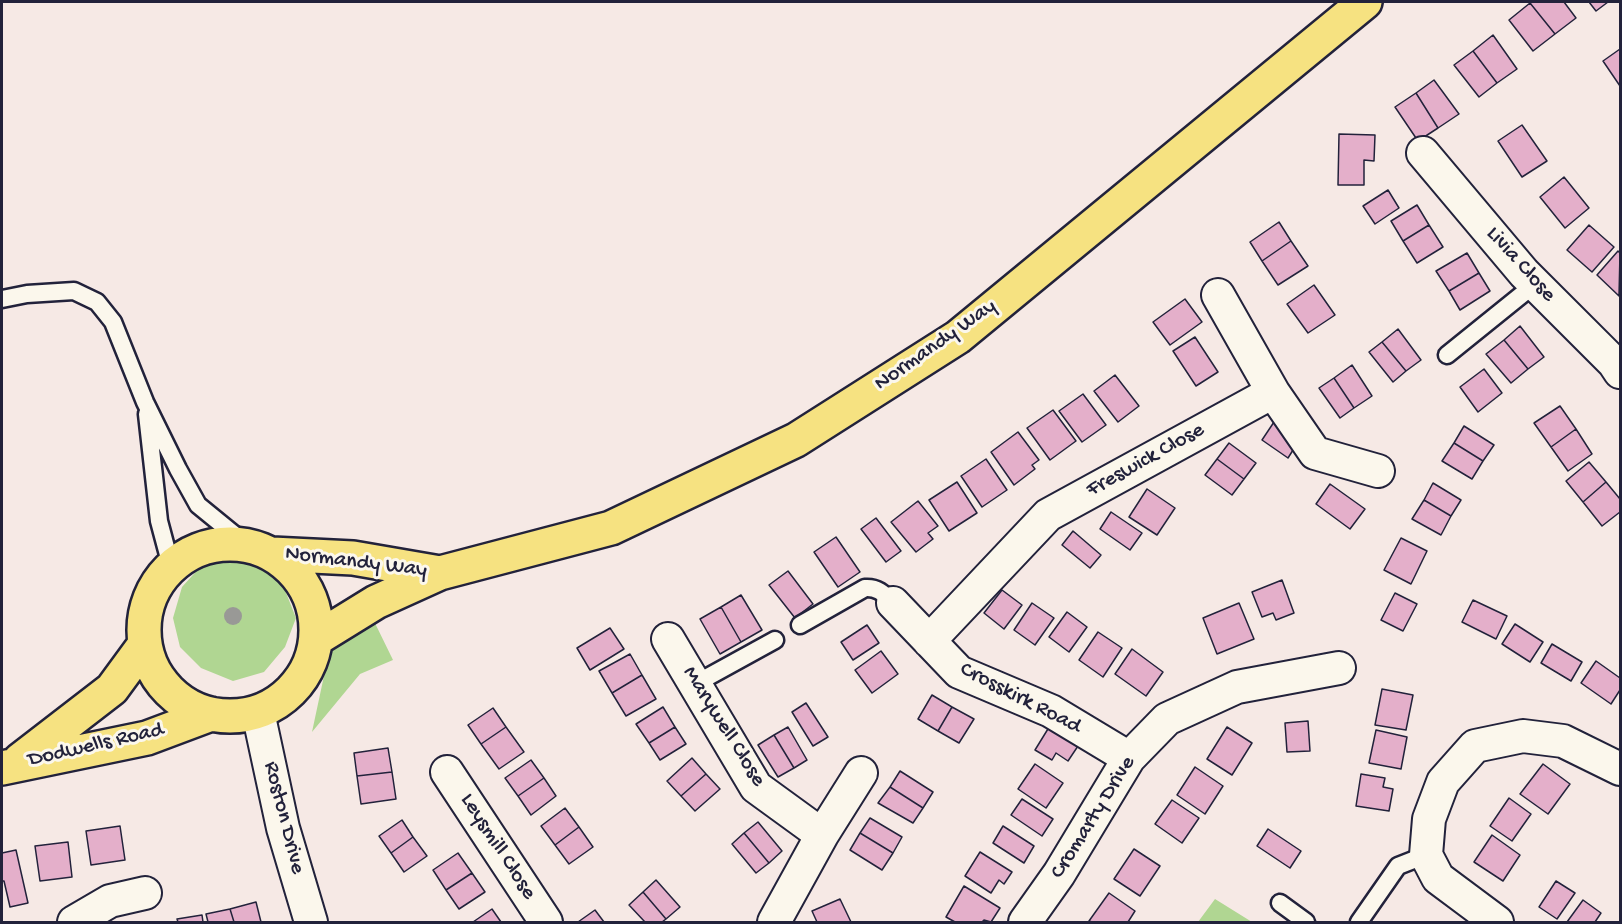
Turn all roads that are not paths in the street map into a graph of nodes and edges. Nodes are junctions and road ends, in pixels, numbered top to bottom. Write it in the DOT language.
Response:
graph roads {
  1 [pos="1365,2"];
  2 [pos="1423,153"];
  3 [pos="1535,284"];
  4 [pos="1218,295"];
  5 [pos="2,299"];
  6 [pos="1447,356"];
  7 [pos="1618,364"];
  8 [pos="1273,392"];
  9 [pos="145,402"];
  10 [pos="1378,471"];
  11 [pos="259,549"];
  12 [pos="171,566"];
  13 [pos="440,573"];
  14 [pos="893,603"];
  15 [pos="800,625"];
  16 [pos="316,639"];
  17 [pos="668,639"];
  18 [pos="775,640"];
  19 [pos="929,641"];
  20 [pos="145,644"];
  21 [pos="1339,668"];
  22 [pos="695,684"];
  23 [pos="258,712"];
  24 [pos="211,714"];
  25 [pos="1130,758"];
  26 [pos="8,767"];
  27 [pos="1620,769"];
  28 [pos="447,772"];
  29 [pos="861,773"];
  30 [pos="822,835"];
  31 [pos="1426,855"];
  32 [pos="145,893"];
  33 [pos="1280,903"];
  34 [pos="74,922"];
  35 [pos="311,922"];
  36 [pos="546,922"];
  37 [pos="774,922"];
  38 [pos="1025,922"];
  39 [pos="1306,922"];
  40 [pos="1359,922"];
  41 [pos="1497,922"];
  1 -- 13 [label="main road, Normandy Way"];
  2 -- 3 [label="street, Livia Close"];
  3 -- 6 [label="lane"];
  3 -- 7 [label="street, Livia Close"];
  4 -- 8 [label="street"];
  5 -- 9 [label="lane"];
  8 -- 10 [label="street"];
  8 -- 19 [label="street, Freswick Close"];
  9 -- 11 [label="lane"];
  9 -- 12 [label="lane"];
  11 -- 12 [label="main road"];
  11 -- 13 [label="main road, Normandy Way"];
  11 -- 16 [label="main road"];
  12 -- 20 [label="main road"];
  13 -- 16 [label="main road, Normandy Way"];
  14 -- 15 [label="lane"];
  14 -- 19 [label="street, Crosskirk Road"];
  16 -- 23 [label="main road"];
  17 -- 22 [label="street, Marywell Close"];
  18 -- 22 [label="lane"];
  19 -- 25 [label="street, Crosskirk Road"];
  20 -- 24 [label="main road"];
  20 -- 26 [label="main road, Dodwells Road"];
  21 -- 25 [label="street, Cromarty Drive"];
  22 -- 30 [label="street, Marywell Close"];
  23 -- 24 [label="main road"];
  23 -- 35 [label="street, Roston Drive"];
  24 -- 26 [label="main road, Dodwells Road"];
  25 -- 38 [label="street, Cromarty Drive"];
  27 -- 31 [label="street"];
  28 -- 36 [label="street, Leysmill Close"];
  29 -- 30 [label="street"];
  30 -- 37 [label="street"];
  31 -- 40 [label="lane"];
  31 -- 41 [label="street"];
  32 -- 34 [label="street"];
  33 -- 39 [label="lane"];
}
